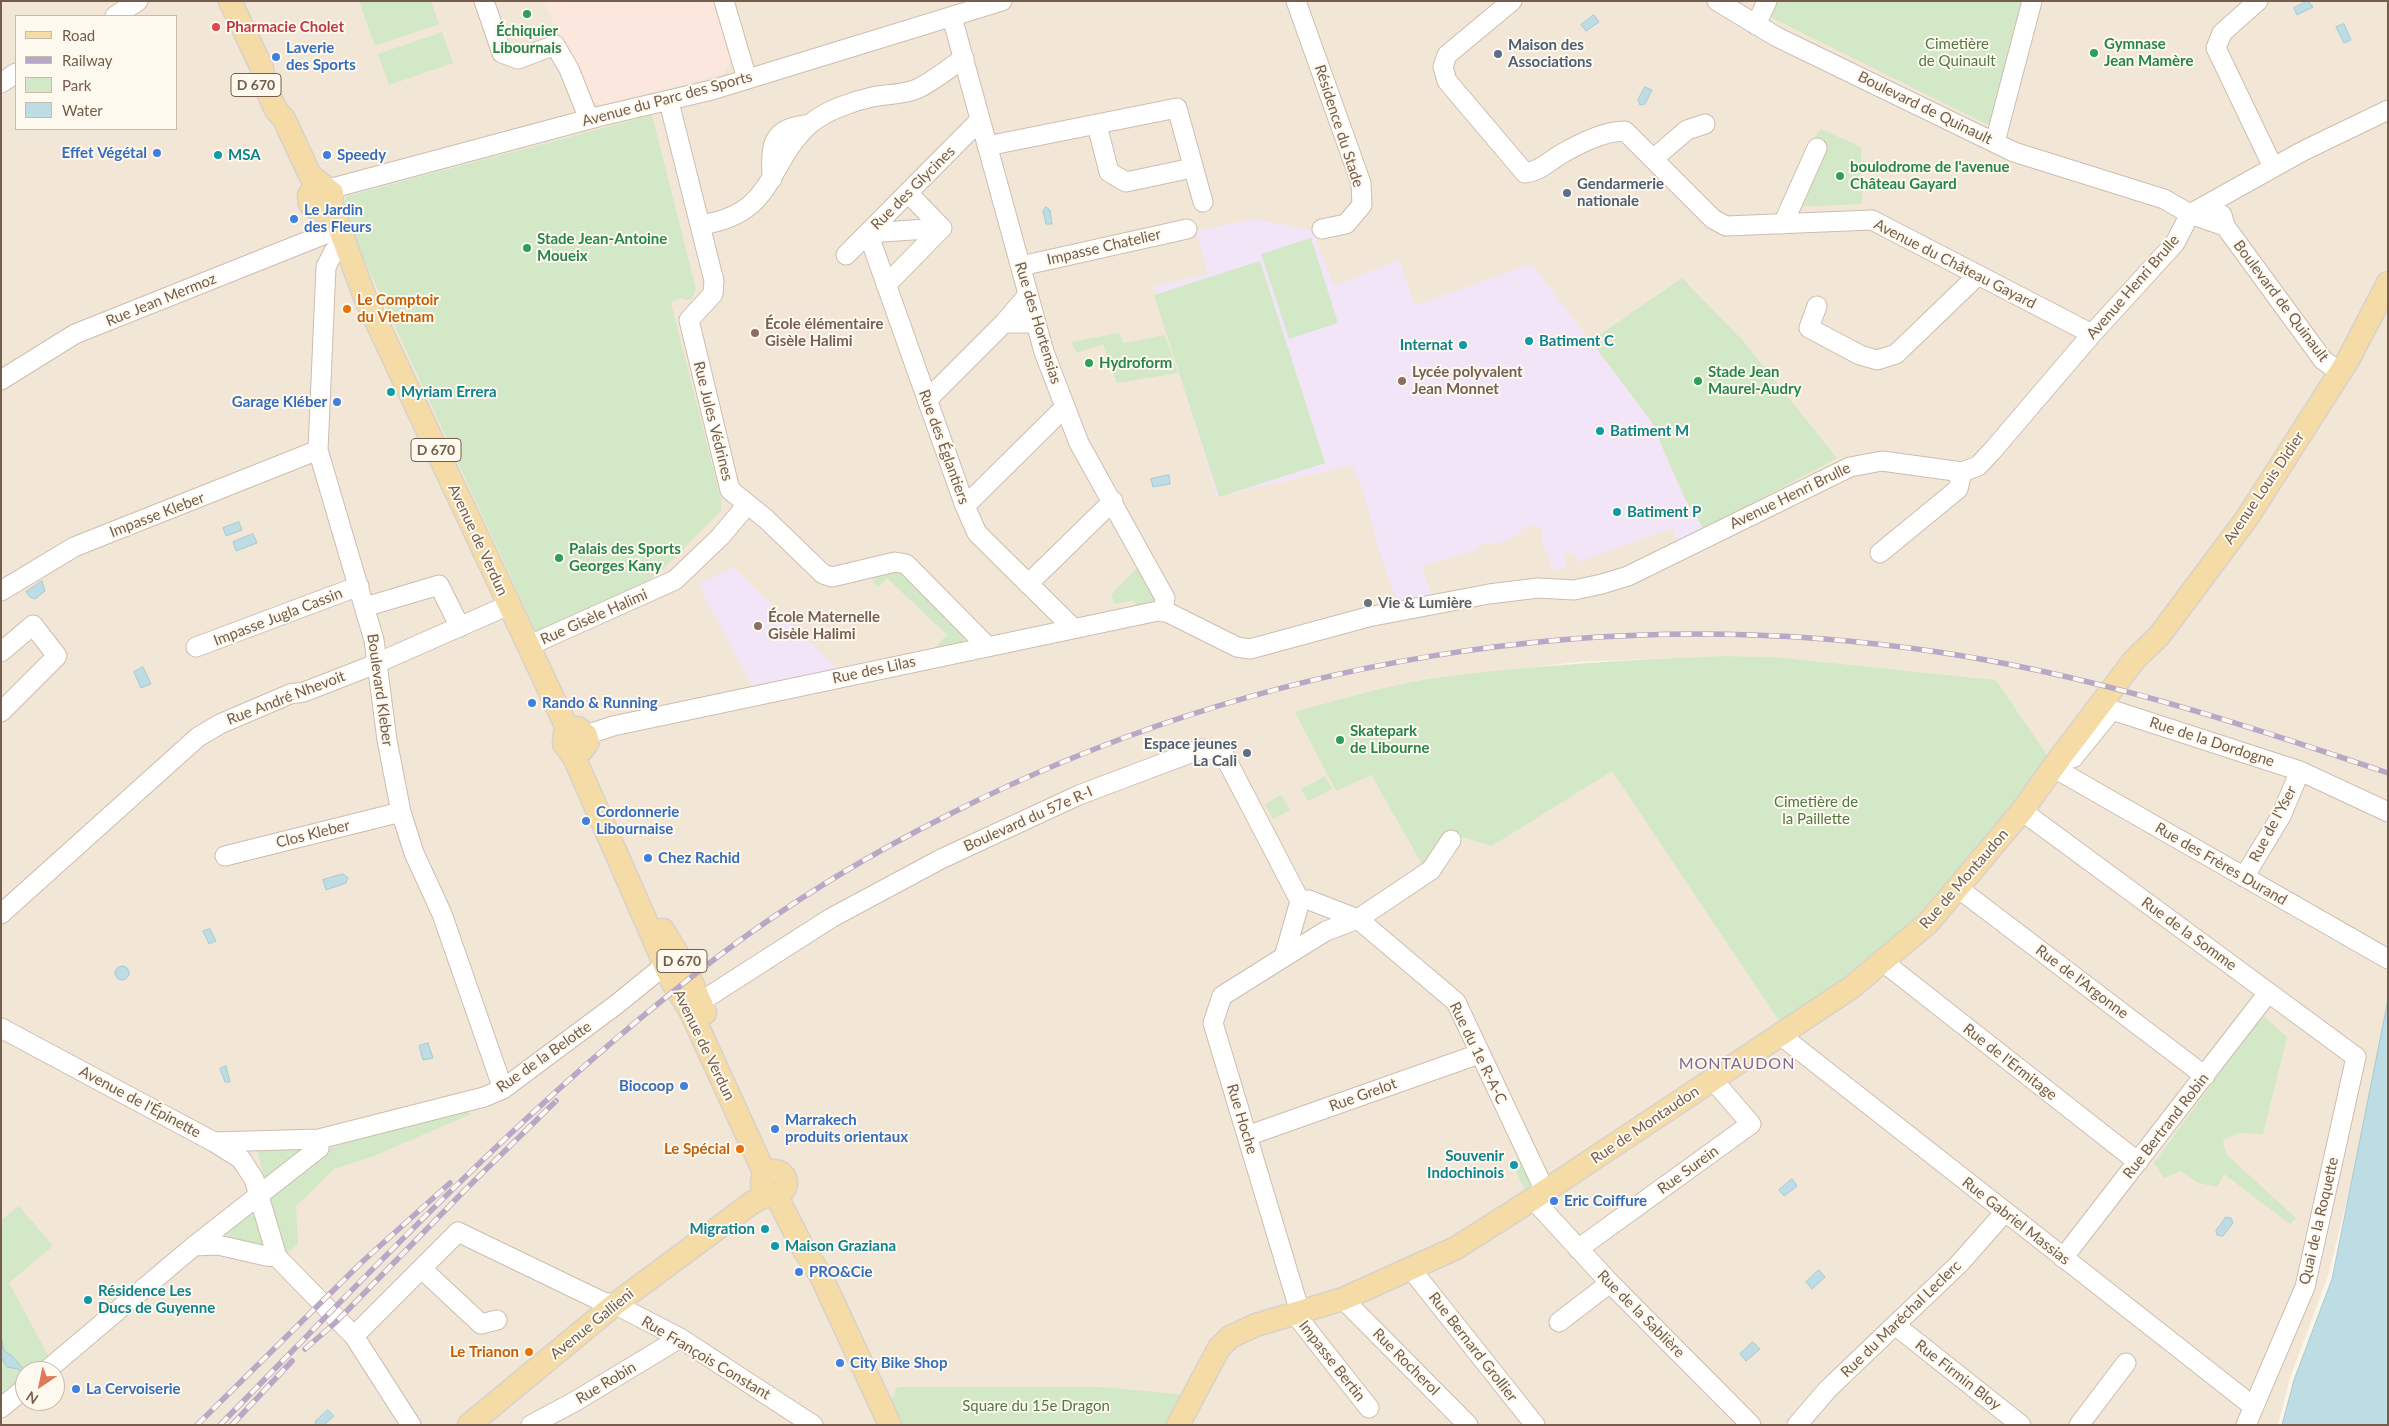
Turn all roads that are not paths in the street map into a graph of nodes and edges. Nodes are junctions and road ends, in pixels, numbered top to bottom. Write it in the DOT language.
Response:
graph roads {
  1 [pos="138,1"];
  2 [pos="220,1"];
  3 [pos="230,1"];
  4 [pos="484,1"];
  5 [pos="724,1"];
  6 [pos="1002,1"];
  7 [pos="1296,1"];
  8 [pos="1512,1"];
  9 [pos="1717,1"];
  10 [pos="1767,1"];
  11 [pos="2032,1"];
  12 [pos="2258,1"];
  13 [pos="117,15"];
  14 [pos="952,17"];
  15 [pos="1756,24"];
  16 [pos="964,58"];
  17 [pos="15,74"];
  18 [pos="747,79"];
  19 [pos="1,83"];
  20 [pos="670,102"];
  21 [pos="2388,110"];
  22 [pos="589,119"];
  23 [pos="980,120"];
  24 [pos="1705,124"];
  25 [pos="1097,125"];
  26 [pos="1995,142"];
  27 [pos="988,146"];
  28 [pos="1817,148"];
  29 [pos="1653,158"];
  30 [pos="2273,167"];
  31 [pos="1192,168"];
  32 [pos="908,193"];
  33 [pos="2224,196"];
  34 [pos="321,197"];
  35 [pos="1203,202"];
  36 [pos="2190,214"];
  37 [pos="1783,224"];
  38 [pos="700,225"];
  39 [pos="2225,226"];
  40 [pos="942,228"];
  41 [pos="1187,228"];
  42 [pos="1322,229"];
  43 [pos="868,233"];
  44 [pos="331,242"];
  45 [pos="846,255"];
  46 [pos="1021,266"];
  47 [pos="1976,276"];
  48 [pos="2388,283"];
  49 [pos="886,285"];
  50 [pos="364,295"];
  51 [pos="1028,295"];
  52 [pos="1816,306"];
  53 [pos="1004,323"];
  54 [pos="1036,323"];
  55 [pos="2092,334"];
  56 [pos="2340,372"];
  57 [pos="1,380"];
  58 [pos="927,400"];
  59 [pos="1065,407"];
  60 [pos="1074,429"];
  61 [pos="1042,430"];
  62 [pos="318,450"];
  63 [pos="1962,472"];
  64 [pos="1113,502"];
  65 [pos="747,505"];
  66 [pos="965,506"];
  67 [pos="1880,553"];
  68 [pos="1028,584"];
  69 [pos="359,586"];
  70 [pos="1,591"];
  71 [pos="509,605"];
  72 [pos="365,607"];
  73 [pos="1163,612"];
  74 [pos="460,627"];
  75 [pos="1073,628"];
  76 [pos="528,646"];
  77 [pos="987,646"];
  78 [pos="196,647"];
  79 [pos="1,652"];
  80 [pos="377,663"];
  81 [pos="2108,705"];
  82 [pos="1,712"];
  83 [pos="577,741"];
  84 [pos="2054,768"];
  85 [pos="2300,771"];
  86 [pos="2022,811"];
  87 [pos="401,812"];
  88 [pos="2388,812"];
  89 [pos="1451,840"];
  90 [pos="225,856"];
  91 [pos="2244,877"];
  92 [pos="1958,888"];
  93 [pos="1300,900"];
  94 [pos="1,914"];
  95 [pos="1358,919"];
  96 [pos="1284,957"];
  97 [pos="2388,959"];
  98 [pos="1882,961"];
  99 [pos="665,965"];
  100 [pos="2268,993"];
  101 [pos="700,1002"];
  102 [pos="1,1028"];
  103 [pos="1779,1034"];
  104 [pos="1479,1054"];
  105 [pos="2356,1057"];
  106 [pos="2205,1076"];
  107 [pos="1714,1080"];
  108 [pos="503,1089"];
  109 [pos="1247,1136"];
  110 [pos="326,1138"];
  111 [pos="252,1141"];
  112 [pos="214,1142"];
  113 [pos="2138,1162"];
  114 [pos="772,1184"];
  115 [pos="1539,1195"];
  116 [pos="260,1196"];
  117 [pos="2004,1213"];
  118 [pos="194,1246"];
  119 [pos="1578,1249"];
  120 [pos="277,1256"];
  121 [pos="2063,1258"];
  122 [pos="422,1269"];
  123 [pos="1411,1269"];
  124 [pos="1610,1283"];
  125 [pos="1343,1299"];
  126 [pos="614,1305"];
  127 [pos="1298,1313"];
  128 [pos="497,1320"];
  129 [pos="1559,1322"];
  130 [pos="1895,1325"];
  131 [pos="349,1330"];
  132 [pos="680,1338"];
  133 [pos="58,1361"];
  134 [pos="2126,1363"];
  135 [pos="15,1396"];
  136 [pos="2254,1407"];
  137 [pos="1,1408"];
  138 [pos="1369,1408"];
  139 [pos="411,1425"];
  140 [pos="469,1425"];
  141 [pos="531,1425"];
  142 [pos="813,1425"];
  143 [pos="890,1425"];
  144 [pos="1178,1425"];
  145 [pos="1468,1425"];
  146 [pos="1535,1425"];
  147 [pos="1751,1425"];
  148 [pos="1797,1425"];
  149 [pos="2022,1425"];
  150 [pos="2079,1425"];
  151 [pos="2246,1425"];
  1 -- 13 [label="street"];
  2 -- 34 [label="main road, D 670"];
  3 -- 34 [label="main road, D 670"];
  4 -- 22 [label="street"];
  5 -- 18 [label="street"];
  6 -- 14 [label="street, Avenue du Parc des Sports"];
  7 -- 42 [label="street, Résidence du Stade"];
  8 -- 29 [label="street, Avenue du Château Gayard"];
  9 -- 15 [label="street, Boulevard de Quinault"];
  10 -- 15 [label="street"];
  11 -- 26 [label="street"];
  12 -- 30 [label="street"];
  14 -- 16 [label="street, Rue des Hortensias"];
  14 -- 18 [label="street, Avenue du Parc des Sports"];
  15 -- 26 [label="street, Boulevard de Quinault"];
  16 -- 23 [label="street, Rue des Hortensias"];
  16 -- 38 [label="street"];
  17 -- 19 [label="street"];
  18 -- 20 [label="street, Avenue du Parc des Sports"];
  20 -- 22 [label="street, Avenue du Parc des Sports"];
  20 -- 38 [label="street, Rue Jules Védrines"];
  21 -- 30 [label="street"];
  22 -- 34 [label="street, Avenue du Parc des Sports"];
  23 -- 27 [label="street, Rue des Hortensias"];
  23 -- 32 [label="street, Rue des Glycines"];
  24 -- 29 [label="street"];
  25 -- 27 [label="street"];
  25 -- 31 [label="street"];
  25 -- 31 [label="street"];
  26 -- 36 [label="street, Boulevard de Quinault"];
  27 -- 46 [label="street, Rue des Hortensias"];
  28 -- 37 [label="street"];
  29 -- 37 [label="street, Avenue du Château Gayard"];
  30 -- 33 [label="street"];
  31 -- 35 [label="street"];
  32 -- 40 [label="street"];
  32 -- 43 [label="street, Rue des Glycines"];
  33 -- 36 [label="street"];
  33 -- 39 [label="street, Boulevard de Quinault"];
  34 -- 44 [label="main road, Avenue de Verdun / D 670"];
  34 -- 50 [label="main road, Avenue de Verdun / D 670"];
  36 -- 39 [label="street, Boulevard de Quinault"];
  36 -- 55 [label="street, Avenue Henri Brulle"];
  37 -- 47 [label="street, Avenue du Château Gayard"];
  38 -- 65 [label="street, Rue Jules Védrines"];
  39 -- 56 [label="street, Boulevard de Quinault"];
  40 -- 43 [label="street"];
  40 -- 49 [label="street"];
  41 -- 46 [label="street, Impasse Chatelier"];
  43 -- 45 [label="street, Rue des Glycines"];
  43 -- 49 [label="street, Rue des Églantiers"];
  44 -- 50 [label="main road, Avenue de Verdun / D 670"];
  44 -- 57 [label="street, Rue Jean Mermoz"];
  44 -- 62 [label="street, Boulevard Kleber"];
  46 -- 51 [label="street, Rue des Hortensias"];
  47 -- 52 [label="street"];
  47 -- 55 [label="street, Avenue du Château Gayard"];
  48 -- 56 [label="main road, Avenue Louis Didier"];
  49 -- 58 [label="street, Rue des Églantiers"];
  50 -- 71 [label="main road, Avenue de Verdun / D 670"];
  51 -- 53 [label="street"];
  51 -- 54 [label="street, Rue des Hortensias"];
  53 -- 54 [label="street"];
  53 -- 58 [label="street"];
  54 -- 59 [label="street, Rue des Hortensias"];
  55 -- 63 [label="street, Avenue Henri Brulle"];
  56 -- 81 [label="main road, Avenue Louis Didier"];
  58 -- 66 [label="street, Rue des Églantiers"];
  59 -- 60 [label="street, Rue des Hortensias"];
  59 -- 61 [label="street"];
  60 -- 61 [label="street"];
  60 -- 64 [label="street, Rue des Hortensias"];
  61 -- 66 [label="street"];
  62 -- 69 [label="street, Boulevard Kleber"];
  62 -- 70 [label="street, Impasse Kleber"];
  63 -- 67 [label="street"];
  63 -- 73 [label="street, Avenue Henri Brulle"];
  64 -- 68 [label="street"];
  64 -- 73 [label="street, Rue des Hortensias"];
  65 -- 76 [label="street, Rue Gisèle Halimi"];
  65 -- 77 [label="street, Rue Jules Védrines"];
  66 -- 68 [label="street, Rue des Églantiers"];
  68 -- 75 [label="street, Rue des Églantiers"];
  69 -- 72 [label="street, Boulevard Kleber"];
  69 -- 78 [label="street, Impasse Jugla Cassin"];
  71 -- 74 [label="street, Rue André Nhevoit"];
  71 -- 76 [label="main road, Avenue de Verdun / D 670"];
  72 -- 74 [label="street"];
  72 -- 80 [label="street, Boulevard Kleber"];
  73 -- 75 [label="street, Rue des Lilas"];
  74 -- 80 [label="street, Rue André Nhevoit"];
  75 -- 77 [label="street, Rue des Lilas"];
  76 -- 83 [label="main road, Avenue de Verdun / D 670"];
  77 -- 83 [label="street, Rue des Lilas"];
  79 -- 82 [label="street"];
  80 -- 87 [label="street, Boulevard Kleber"];
  80 -- 94 [label="street, Rue André Nhevoit"];
  81 -- 84 [label="main road, Rue de Montaudon"];
  81 -- 85 [label="street, Rue de la Dordogne"];
  83 -- 99 [label="main road, Avenue de Verdun / D 670"];
  83 -- 101 [label="main road, Avenue de Verdun / D 670"];
  84 -- 86 [label="main road, Rue de Montaudon"];
  84 -- 91 [label="street, Rue des Frères Durand"];
  85 -- 88 [label="street, Rue de la Dordogne"];
  85 -- 91 [label="street, Rue de l'Yser"];
  86 -- 92 [label="main road, Rue de Montaudon"];
  86 -- 100 [label="street, Rue de la Somme"];
  87 -- 90 [label="street, Clos Kleber"];
  87 -- 108 [label="street, Boulevard Kleber"];
  89 -- 95 [label="street, Rue Hoche"];
  91 -- 97 [label="street, Rue des Frères Durand"];
  92 -- 98 [label="main road, Rue de Montaudon"];
  92 -- 106 [label="street, Rue de l'Argonne"];
  93 -- 95 [label="street, Rue du 1e R-A-C"];
  93 -- 96 [label="street"];
  93 -- 101 [label="street, Boulevard du 57e R-I"];
  95 -- 96 [label="street, Rue Hoche"];
  95 -- 104 [label="street, Rue du 1e R-A-C"];
  96 -- 109 [label="street, Rue Hoche"];
  98 -- 103 [label="main road, Rue de Montaudon"];
  98 -- 113 [label="street, Rue de l'Ermitage"];
  99 -- 108 [label="street, Rue de la Belotte"];
  99 -- 114 [label="main road, Avenue de Verdun / D 670"];
  100 -- 105 [label="street, Rue de la Somme"];
  100 -- 106 [label="street, Rue Bertrand Robin"];
  101 -- 114 [label="main road, Avenue de Verdun / D 670"];
  102 -- 112 [label="street, Avenue de l'Épinette"];
  103 -- 107 [label="main road, Rue de Montaudon"];
  103 -- 117 [label="street, Rue Gabriel Massias"];
  104 -- 109 [label="street, Rue Grelot"];
  104 -- 115 [label="street, Rue du 1e R-A-C"];
  105 -- 136 [label="street, Quai de la Roquette"];
  106 -- 113 [label="street, Rue Bertrand Robin"];
  107 -- 115 [label="main road, Rue de Montaudon"];
  107 -- 119 [label="street, Rue Surein"];
  108 -- 110 [label="street, Rue de la Belotte"];
  109 -- 127 [label="street, Rue Hoche"];
  110 -- 111 [label="street, Rue de la Belotte"];
  110 -- 116 [label="street"];
  111 -- 112 [label="street, Rue de la Belotte"];
  111 -- 116 [label="street, Avenue de l'Épinette"];
  112 -- 116 [label="street, Avenue de l'Épinette"];
  113 -- 121 [label="street, Rue Bertrand Robin"];
  114 -- 126 [label="main road, Avenue Gallieni"];
  114 -- 143 [label="main road, Avenue de Verdun / D 670"];
  115 -- 119 [label="street, Rue de la Sablière"];
  115 -- 123 [label="main road, Rue de Montaudon"];
  116 -- 118 [label="street"];
  116 -- 120 [label="street, Avenue de l'Épinette"];
  117 -- 121 [label="street, Rue Gabriel Massias"];
  117 -- 130 [label="street, Rue du Maréchal Leclerc"];
  118 -- 120 [label="street"];
  118 -- 133 [label="street"];
  119 -- 124 [label="street, Rue de la Sablière"];
  120 -- 131 [label="street, Avenue de l'Épinette"];
  121 -- 136 [label="street, Rue Gabriel Massias"];
  122 -- 126 [label="street, Rue François Constant"];
  122 -- 128 [label="street"];
  122 -- 131 [label="street, Rue François Constant"];
  123 -- 125 [label="main road, Rue de Montaudon"];
  123 -- 146 [label="street, Rue Bernard Grollier"];
  124 -- 129 [label="street"];
  124 -- 147 [label="street, Rue de la Sablière"];
  125 -- 127 [label="main road, Rue de Montaudon"];
  125 -- 145 [label="street, Rue Rocherol"];
  126 -- 132 [label="street, Rue François Constant"];
  126 -- 140 [label="main road, Avenue Gallieni"];
  127 -- 138 [label="street, Impasse Bertin"];
  127 -- 144 [label="main road, Rue de Montaudon"];
  130 -- 148 [label="street, Rue du Maréchal Leclerc"];
  130 -- 149 [label="street, Rue Firmin Bloy"];
  131 -- 139 [label="street, Avenue de l'Épinette"];
  132 -- 141 [label="street, Rue Robin"];
  132 -- 142 [label="street, Rue François Constant"];
  134 -- 150 [label="street"];
  135 -- 137 [label="street"];
  136 -- 151 [label="street, Quai de la Roquette"];
}
